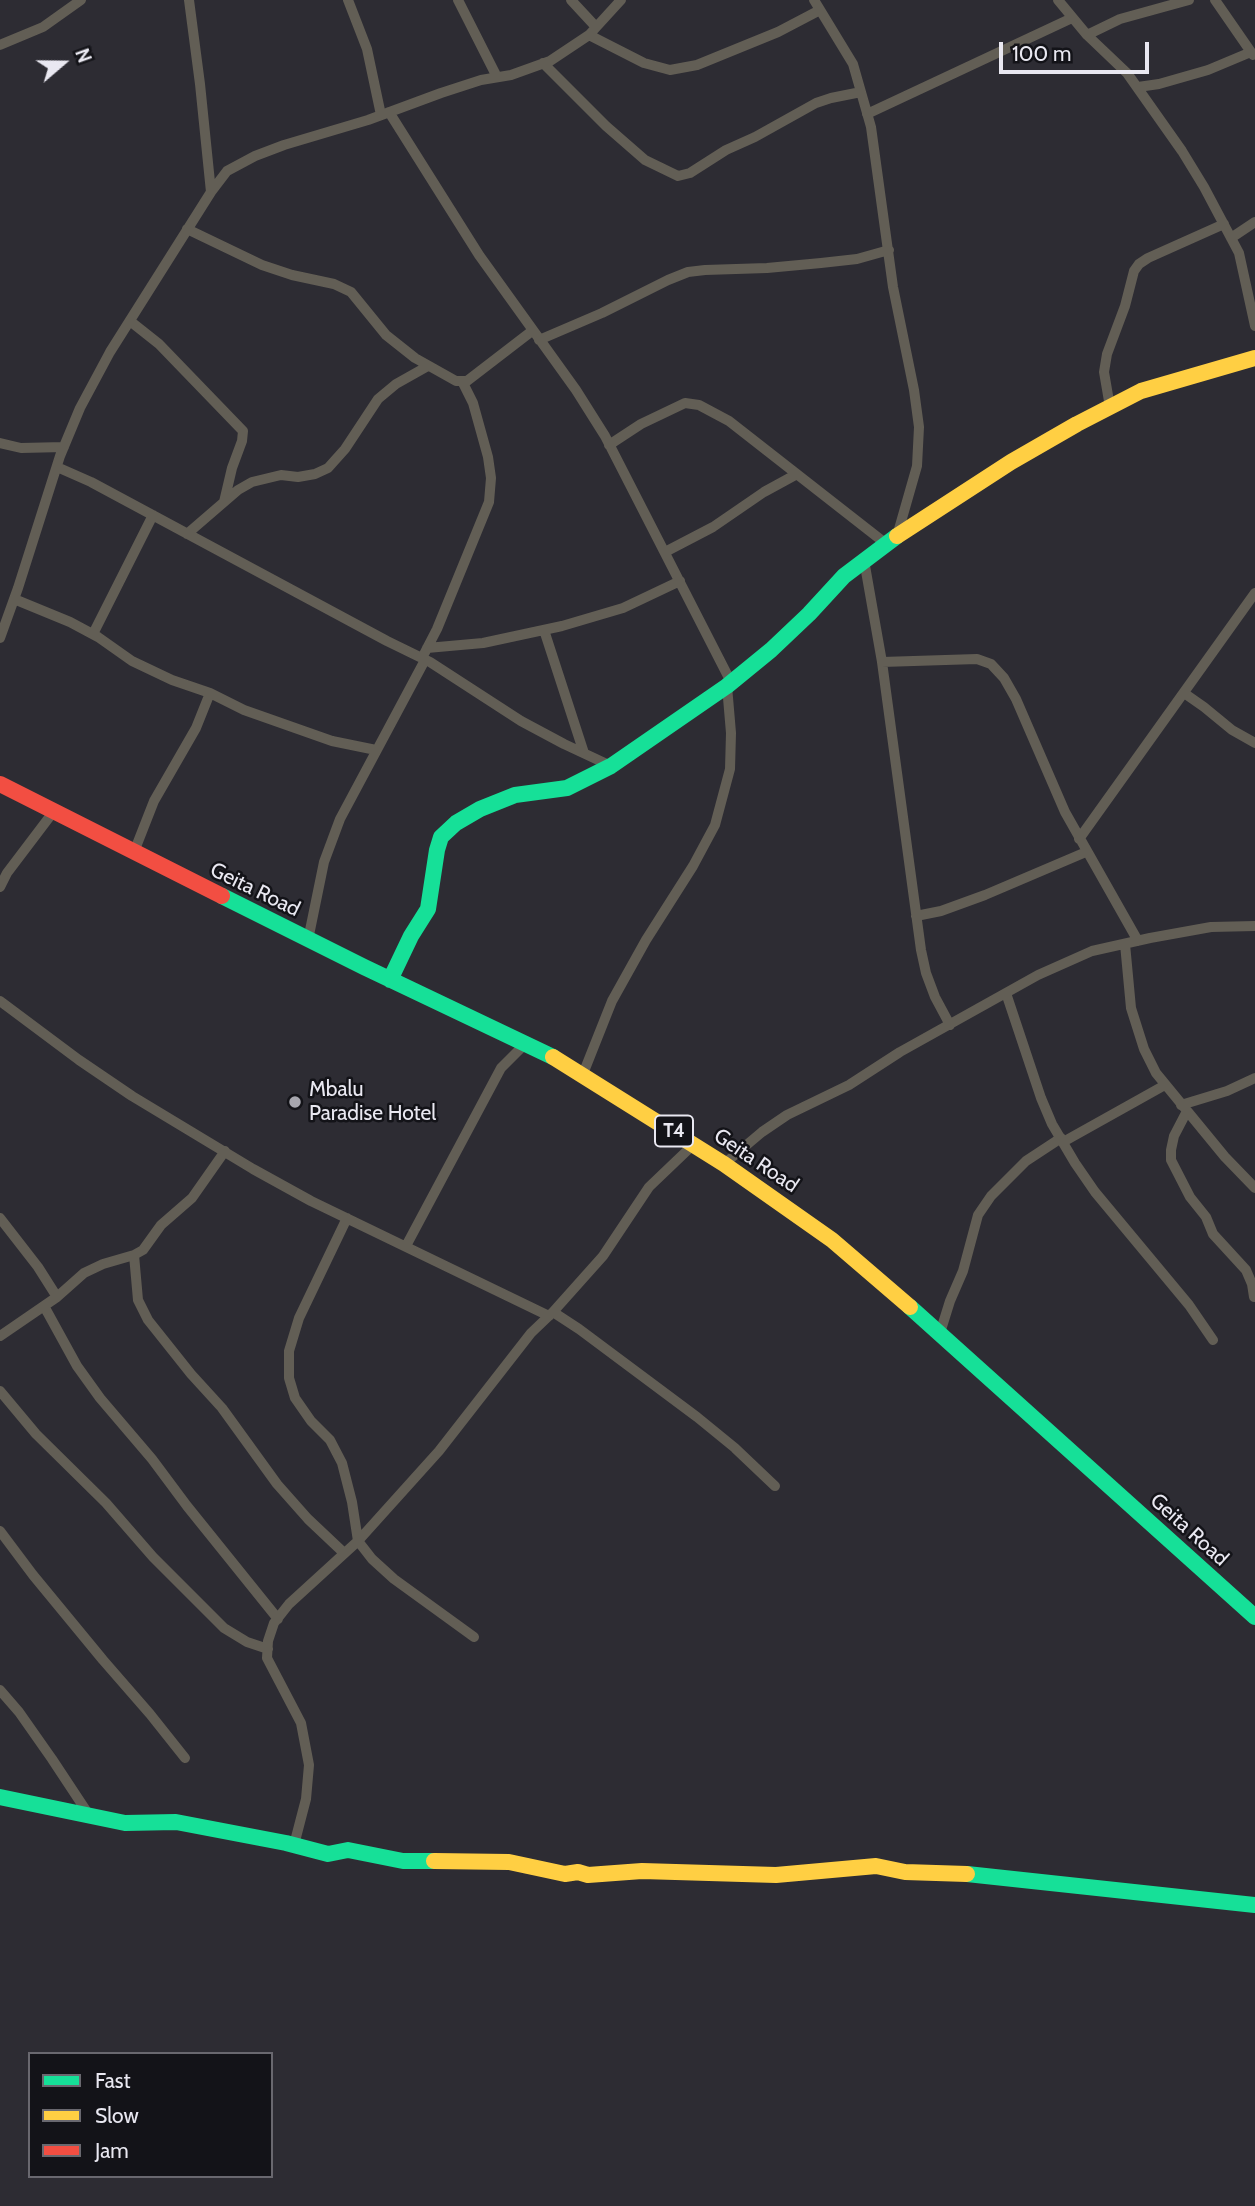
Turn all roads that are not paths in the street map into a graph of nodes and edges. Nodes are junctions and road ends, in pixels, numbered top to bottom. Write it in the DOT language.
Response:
graph roads {
  1 [pos="81,0"];
  2 [pos="189,0"];
  3 [pos="348,0"];
  4 [pos="458,0"];
  5 [pos="571,0"];
  6 [pos="621,0"];
  7 [pos="1058,0"];
  8 [pos="1189,0"];
  9 [pos="1215,0"];
  10 [pos="817,5"];
  11 [pos="1072,18"];
  12 [pos="593,31"];
  13 [pos="1087,35"];
  14 [pos="0,45"];
  15 [pos="1253,54"];
  16 [pos="543,64"];
  17 [pos="497,77"];
  18 [pos="1138,87"];
  19 [pos="861,92"];
  20 [pos="385,113"];
  21 [pos="867,114"];
  22 [pos="211,192"];
  23 [pos="1255,222"];
  24 [pos="1224,224"];
  25 [pos="187,229"];
  26 [pos="1231,237"];
  27 [pos="889,250"];
  28 [pos="130,321"];
  29 [pos="1255,326"];
  30 [pos="535,336"];
  31 [pos="1255,358"];
  32 [pos="428,366"];
  33 [pos="462,381"];
  34 [pos="1110,407"];
  35 [pos="0,443"];
  36 [pos="610,445"];
  37 [pos="64,447"];
  38 [pos="57,467"];
  39 [pos="797,474"];
  40 [pos="224,503"];
  41 [pos="153,515"];
  42 [pos="187,534"];
  43 [pos="891,539"];
  44 [pos="666,552"];
  45 [pos="864,560"];
  46 [pos="680,581"];
  47 [pos="1255,593"];
  48 [pos="14,599"];
  49 [pos="544,630"];
  50 [pos="93,634"];
  51 [pos="0,638"];
  52 [pos="424,655"];
  53 [pos="882,662"];
  54 [pos="729,684"];
  55 [pos="210,693"];
  56 [pos="1184,694"];
  57 [pos="1255,743"];
  58 [pos="376,750"];
  59 [pos="584,753"];
  60 [pos="611,766"];
  61 [pos="0,784"];
  62 [pos="54,811"];
  63 [pos="1079,839"];
  64 [pos="134,852"];
  65 [pos="1086,852"];
  66 [pos="0,887"];
  67 [pos="916,916"];
  68 [pos="1255,926"];
  69 [pos="308,940"];
  70 [pos="1138,941"];
  71 [pos="1125,944"];
  72 [pos="390,980"];
  73 [pos="1006,993"];
  74 [pos="0,1001"];
  75 [pos="950,1025"];
  76 [pos="526,1043"];
  77 [pos="583,1074"];
  78 [pos="1255,1077"];
  79 [pos="1165,1085"];
  80 [pos="1184,1108"];
  81 [pos="1062,1140"];
  82 [pos="694,1144"];
  83 [pos="225,1151"];
  84 [pos="724,1164"];
  85 [pos="1255,1188"];
  86 [pos="0,1218"];
  87 [pos="347,1218"];
  88 [pos="406,1246"];
  89 [pos="134,1255"];
  90 [pos="57,1297"];
  91 [pos="1252,1299"];
  92 [pos="44,1306"];
  93 [pos="551,1314"];
  94 [pos="940,1333"];
  95 [pos="0,1336"];
  96 [pos="1213,1340"];
  97 [pos="0,1391"];
  98 [pos="775,1486"];
  99 [pos="0,1531"];
  100 [pos="358,1541"];
  101 [pos="344,1553"];
  102 [pos="1255,1617"];
  103 [pos="278,1619"];
  104 [pos="474,1637"];
  105 [pos="268,1649"];
  106 [pos="0,1690"];
  107 [pos="185,1758"];
  108 [pos="0,1797"];
  109 [pos="89,1815"];
  110 [pos="294,1845"];
  111 [pos="1255,1905"];
  1 -- 14 [label="street"];
  2 -- 22 [label="street"];
  3 -- 20 [label="street"];
  4 -- 17 [label="street"];
  5 -- 12 [label="street"];
  6 -- 12 [label="street"];
  7 -- 11 [label="street"];
  8 -- 13 [label="street"];
  9 -- 15 [label="street"];
  10 -- 12 [label="street"];
  10 -- 19 [label="street"];
  11 -- 13 [label="street"];
  11 -- 21 [label="street"];
  12 -- 16 [label="street"];
  13 -- 18 [label="street"];
  15 -- 18 [label="street"];
  16 -- 17 [label="street"];
  16 -- 19 [label="street"];
  17 -- 20 [label="street"];
  18 -- 24 [label="street"];
  19 -- 21 [label="street"];
  20 -- 22 [label="street"];
  20 -- 30 [label="street"];
  21 -- 27 [label="street"];
  22 -- 25 [label="street"];
  23 -- 26 [label="street"];
  24 -- 26 [label="street"];
  24 -- 34 [label="street"];
  25 -- 28 [label="street"];
  25 -- 32 [label="street"];
  26 -- 29 [label="street"];
  27 -- 30 [label="street"];
  27 -- 43 [label="street"];
  28 -- 37 [label="street"];
  28 -- 40 [label="street"];
  30 -- 33 [label="street"];
  30 -- 36 [label="street"];
  31 -- 34 [label="main road"];
  32 -- 33 [label="street"];
  32 -- 40 [label="street"];
  33 -- 52 [label="street"];
  34 -- 43 [label="main road"];
  35 -- 37 [label="street"];
  36 -- 39 [label="street"];
  36 -- 44 [label="street"];
  37 -- 38 [label="street"];
  38 -- 41 [label="street"];
  38 -- 48 [label="street"];
  39 -- 43 [label="street"];
  39 -- 44 [label="street"];
  40 -- 42 [label="street"];
  41 -- 42 [label="street"];
  41 -- 50 [label="street"];
  42 -- 52 [label="street"];
  43 -- 45 [label="main road"];
  44 -- 46 [label="street"];
  45 -- 53 [label="street"];
  45 -- 54 [label="main road"];
  46 -- 49 [label="street"];
  46 -- 54 [label="street"];
  47 -- 56 [label="street"];
  48 -- 50 [label="street"];
  48 -- 51 [label="street"];
  49 -- 52 [label="street"];
  49 -- 59 [label="street"];
  50 -- 55 [label="street"];
  52 -- 58 [label="street"];
  52 -- 59 [label="street"];
  53 -- 63 [label="street"];
  53 -- 67 [label="street"];
  54 -- 60 [label="main road"];
  54 -- 77 [label="street"];
  55 -- 58 [label="street"];
  55 -- 64 [label="street"];
  56 -- 57 [label="street"];
  56 -- 63 [label="street"];
  58 -- 69 [label="street"];
  59 -- 60 [label="street"];
  60 -- 72 [label="main road"];
  61 -- 62 [label="main road, Geita Road / T4"];
  62 -- 64 [label="main road, Geita Road / T4"];
  62 -- 66 [label="street"];
  63 -- 65 [label="street"];
  64 -- 69 [label="main road, Geita Road / T4"];
  65 -- 67 [label="street"];
  65 -- 70 [label="street"];
  67 -- 75 [label="street"];
  68 -- 70 [label="street"];
  69 -- 72 [label="main road, Geita Road / T4"];
  70 -- 71 [label="street"];
  71 -- 73 [label="street"];
  71 -- 79 [label="street"];
  72 -- 76 [label="main road, Geita Road / T4"];
  73 -- 75 [label="street"];
  73 -- 81 [label="street"];
  74 -- 83 [label="street"];
  75 -- 84 [label="street"];
  76 -- 77 [label="main road, Geita Road / T4"];
  76 -- 88 [label="street"];
  77 -- 82 [label="main road, Geita Road / T4"];
  78 -- 80 [label="street"];
  79 -- 80 [label="street"];
  79 -- 81 [label="street"];
  80 -- 85 [label="street"];
  80 -- 91 [label="street"];
  81 -- 94 [label="street"];
  81 -- 96 [label="street"];
  82 -- 84 [label="main road, Geita Road / T4"];
  82 -- 93 [label="street"];
  83 -- 87 [label="street"];
  83 -- 89 [label="street"];
  84 -- 94 [label="main road, Geita Road / T4"];
  86 -- 90 [label="street"];
  87 -- 88 [label="street"];
  87 -- 100 [label="street"];
  88 -- 93 [label="street"];
  89 -- 90 [label="street"];
  89 -- 101 [label="street"];
  90 -- 92 [label="street"];
  92 -- 95 [label="street"];
  92 -- 103 [label="street"];
  93 -- 98 [label="street"];
  93 -- 100 [label="street"];
  94 -- 102 [label="main road, Geita Road / T4"];
  97 -- 105 [label="street"];
  99 -- 107 [label="street"];
  100 -- 101 [label="street"];
  100 -- 104 [label="street"];
  101 -- 103 [label="street"];
  103 -- 105 [label="street"];
  105 -- 110 [label="street"];
  106 -- 109 [label="street"];
  108 -- 109 [label="main road"];
  109 -- 110 [label="main road"];
  110 -- 111 [label="main road"];
}
